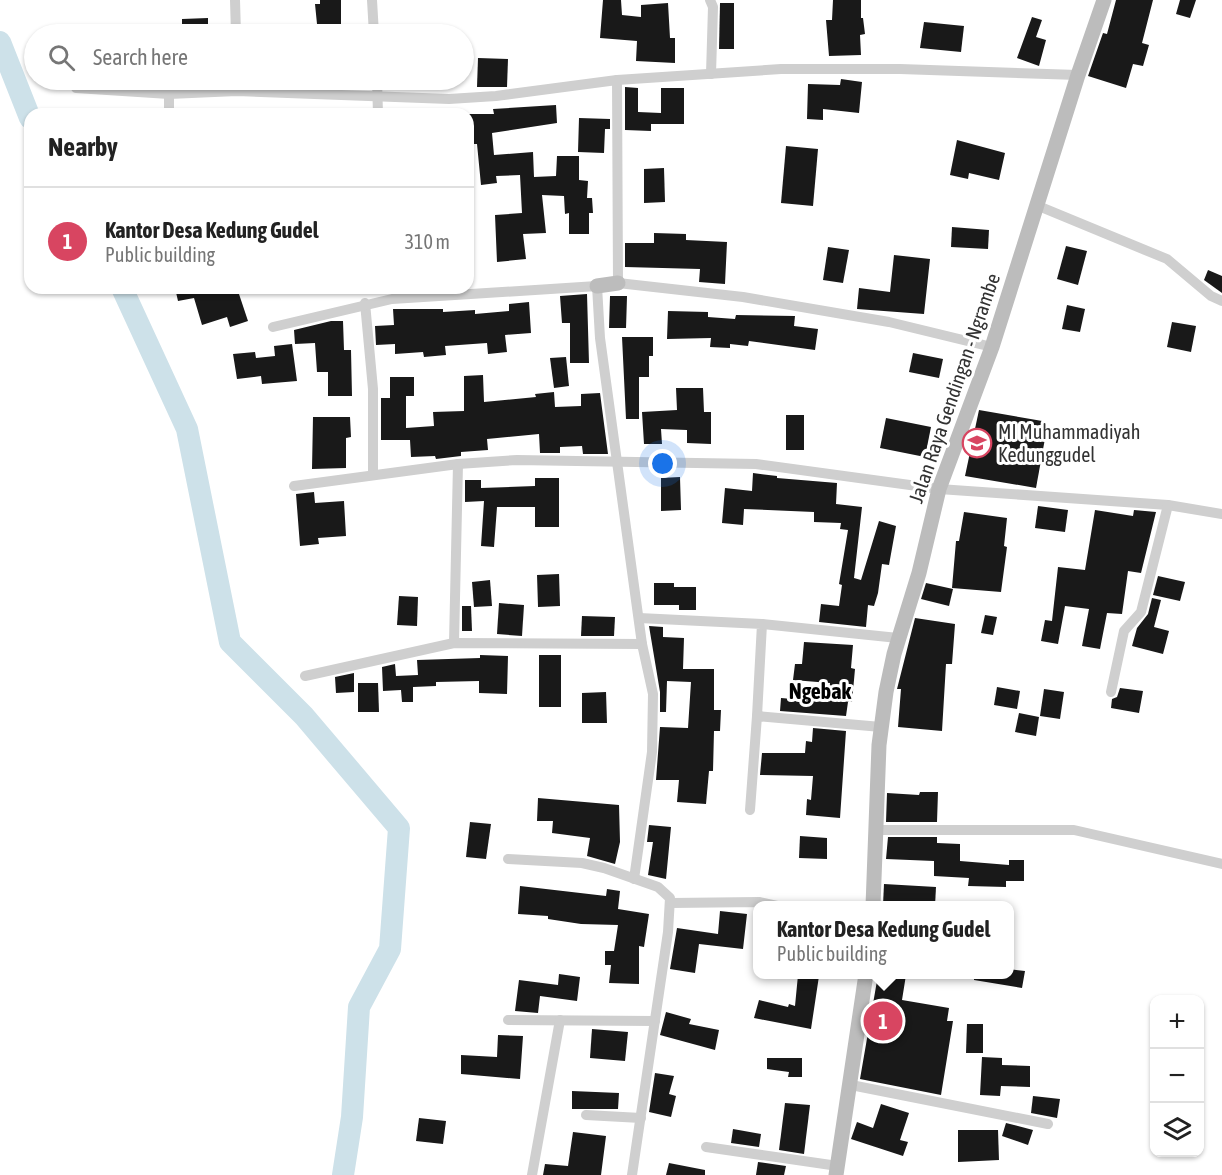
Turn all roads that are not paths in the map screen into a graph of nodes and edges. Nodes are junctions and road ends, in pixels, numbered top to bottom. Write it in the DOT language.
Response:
graph roads {
  1 [pos="235,0"];
  2 [pos="372,0"];
  3 [pos="710,0"];
  4 [pos="1104,0"];
  5 [pos="236,24"];
  6 [pos="373,24"];
  7 [pos="711,74"];
  8 [pos="1078,75"];
  9 [pos="617,80"];
  10 [pos="107,90"];
  11 [pos="199,90"];
  12 [pos="291,90"];
  13 [pos="378,90"];
  14 [pos="169,94"];
  15 [pos="378,98"];
  16 [pos="169,108"];
  17 [pos="378,108"];
  18 [pos="1036,205"];
  19 [pos="618,283"];
  20 [pos="597,286"];
  21 [pos="474,290"];
  22 [pos="388,294"];
  23 [pos="1222,301"];
  24 [pos="365,303"];
  25 [pos="273,327"];
  26 [pos="992,347"];
  27 [pos="619,462"];
  28 [pos="458,464"];
  29 [pos="374,474"];
  30 [pos="294,486"];
  31 [pos="939,489"];
  32 [pos="1168,506"];
  33 [pos="1222,514"];
  34 [pos="639,618"];
  35 [pos="762,624"];
  36 [pos="898,638"];
  37 [pos="454,643"];
  38 [pos="642,644"];
  39 [pos="305,676"];
  40 [pos="1111,692"];
  41 [pos="757,716"];
  42 [pos="881,727"];
  43 [pos="750,810"];
  44 [pos="877,830"];
  45 [pos="508,859"];
  46 [pos="1222,864"];
  47 [pos="634,879"];
  48 [pos="873,901"];
  49 [pos="753,902"];
  50 [pos="671,903"];
  51 [pos="865,979"];
  52 [pos="508,1020"];
  53 [pos="560,1020"];
  54 [pos="656,1021"];
  55 [pos="851,1085"];
  56 [pos="586,1115"];
  57 [pos="641,1118"];
  58 [pos="1048,1124"];
  59 [pos="706,1148"];
  60 [pos="837,1170"];
  61 [pos="532,1175"];
  62 [pos="632,1175"];
  1 -- 5 [label="street"];
  2 -- 6 [label="street"];
  3 -- 7 [label="street"];
  4 -- 8 [label="main road, Jalan Raya Gendingan - Ngrambe"];
  7 -- 8 [label="street"];
  7 -- 9 [label="street"];
  8 -- 18 [label="main road, Jalan Raya Gendingan - Ngrambe"];
  9 -- 15 [label="street"];
  9 -- 19 [label="street"];
  10 -- 14 [label="street"];
  11 -- 14 [label="street"];
  12 -- 15 [label="street"];
  13 -- 15 [label="street"];
  14 -- 16 [label="street"];
  15 -- 17 [label="street"];
  18 -- 23 [label="street"];
  18 -- 26 [label="main road, Jalan Raya Gendingan - Ngrambe"];
  19 -- 20 [label="main road"];
  19 -- 26 [label="street"];
  20 -- 21 [label="street"];
  20 -- 27 [label="street"];
  22 -- 24 [label="street"];
  24 -- 25 [label="street"];
  24 -- 29 [label="street"];
  26 -- 31 [label="main road, Jalan Raya Gendingan - Ngrambe"];
  27 -- 28 [label="street"];
  27 -- 31 [label="street"];
  27 -- 34 [label="street"];
  28 -- 29 [label="street"];
  28 -- 37 [label="street"];
  29 -- 30 [label="street"];
  31 -- 32 [label="street"];
  31 -- 36 [label="main road, Jalan Raya Gendingan - Ngrambe"];
  32 -- 33 [label="street"];
  32 -- 40 [label="street"];
  34 -- 35 [label="street"];
  34 -- 38 [label="street"];
  35 -- 36 [label="street"];
  35 -- 41 [label="street"];
  36 -- 42 [label="main road, Jalan Raya Gendingan - Ngrambe"];
  37 -- 38 [label="street"];
  37 -- 39 [label="street"];
  38 -- 47 [label="street"];
  41 -- 42 [label="street"];
  41 -- 43 [label="street"];
  42 -- 44 [label="main road, Jalan Raya Gendingan - Ngrambe"];
  44 -- 46 [label="street"];
  44 -- 48 [label="main road, Jalan Raya Gendingan - Ngrambe"];
  45 -- 47 [label="street"];
  47 -- 50 [label="street"];
  49 -- 50 [label="street"];
  50 -- 54 [label="street"];
  51 -- 55 [label="main road"];
  52 -- 53 [label="street"];
  53 -- 54 [label="street"];
  53 -- 61 [label="street"];
  54 -- 57 [label="street"];
  55 -- 58 [label="street"];
  55 -- 60 [label="main road"];
  56 -- 57 [label="street"];
  57 -- 62 [label="street"];
  59 -- 60 [label="street"];
}
